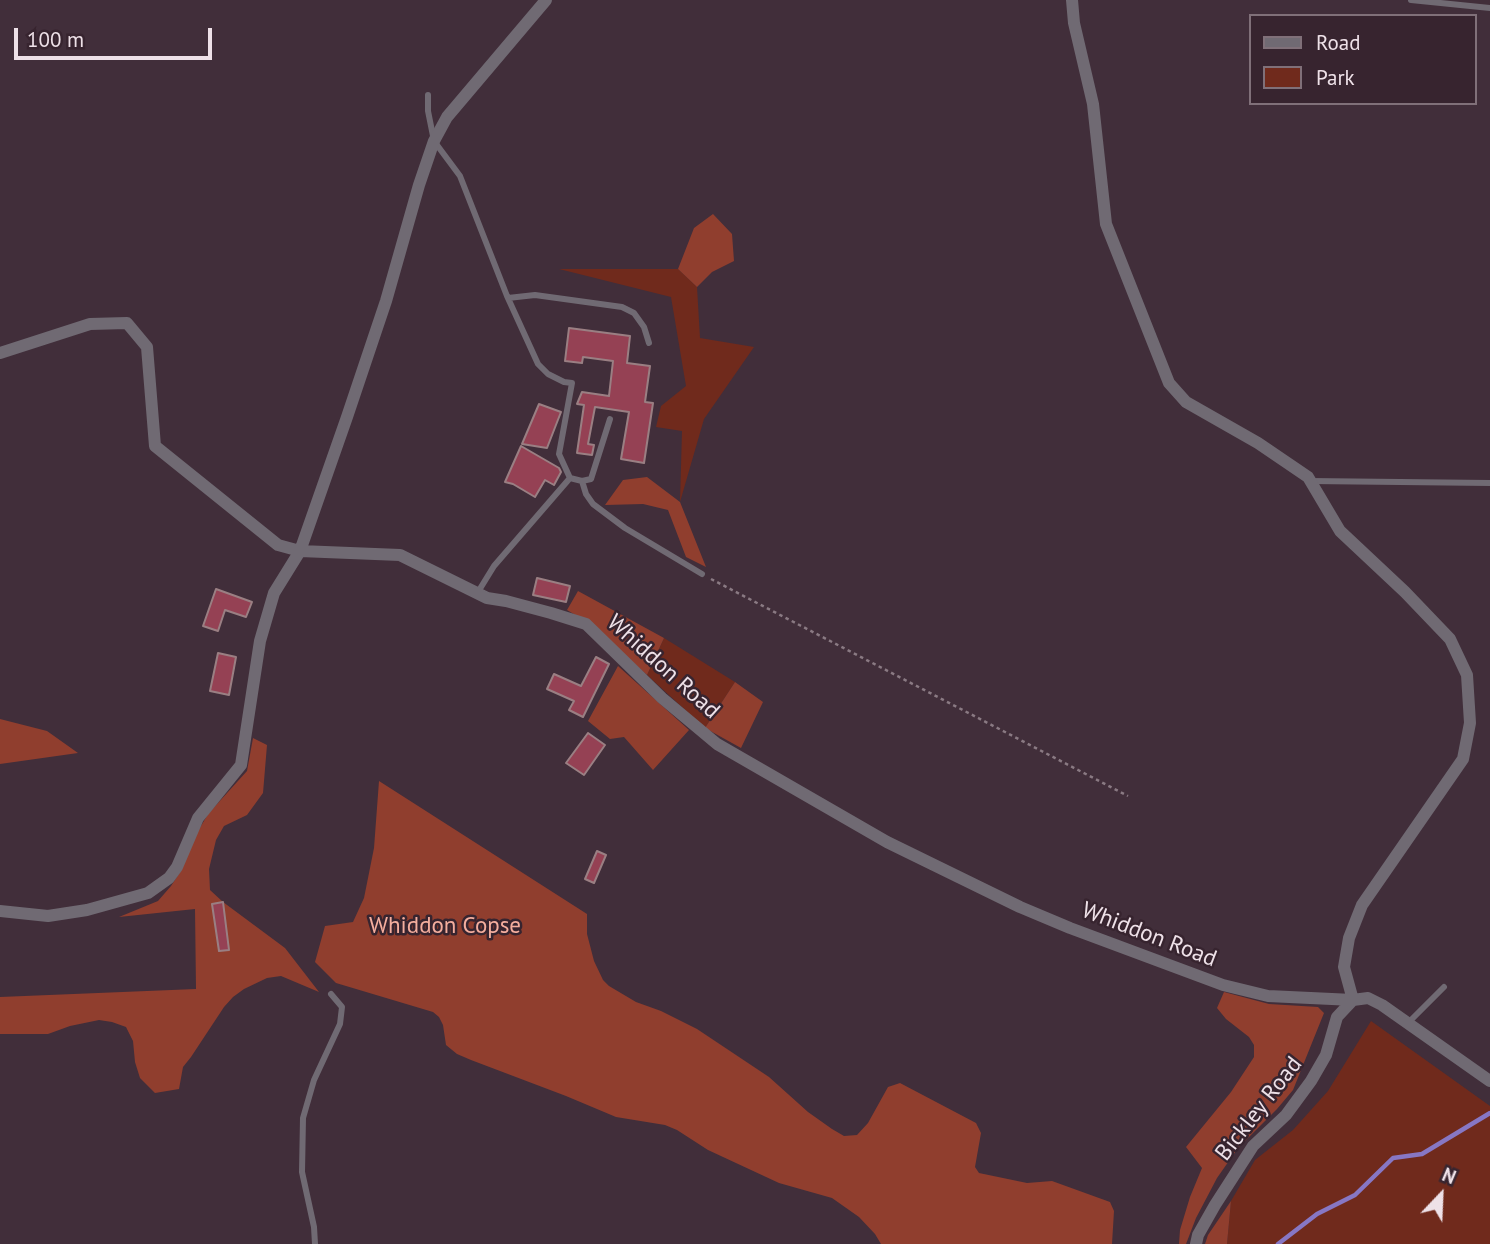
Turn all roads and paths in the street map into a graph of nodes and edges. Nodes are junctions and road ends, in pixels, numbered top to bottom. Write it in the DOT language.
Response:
graph roads {
  1 [pos="546,0"];
  2 [pos="1072,0"];
  3 [pos="1411,0"];
  4 [pos="1490,8"];
  5 [pos="428,95"];
  6 [pos="434,141"];
  7 [pos="508,298"];
  8 [pos="649,343"];
  9 [pos="0,353"];
  10 [pos="610,419"];
  11 [pos="570,478"];
  12 [pos="582,481"];
  13 [pos="1310,481"];
  14 [pos="1490,483"];
  15 [pos="300,551"];
  16 [pos="702,574"];
  17 [pos="478,593"];
  18 [pos="1128,796"];
  19 [pos="0,911"];
  20 [pos="1444,987"];
  21 [pos="331,994"];
  22 [pos="1353,1000"];
  23 [pos="1408,1023"];
  24 [pos="1490,1081"];
  25 [pos="315,1244"];
  26 [pos="1196,1244"];
  1 -- 6 [label="street"];
  2 -- 13 [label="street"];
  3 -- 4 [label="lane"];
  5 -- 6 [label="lane"];
  6 -- 7 [label="lane"];
  6 -- 15 [label="street"];
  7 -- 8 [label="lane"];
  7 -- 11 [label="lane"];
  9 -- 15 [label="street, Whiddon Road"];
  10 -- 12 [label="lane"];
  11 -- 12 [label="lane"];
  11 -- 17 [label="lane"];
  12 -- 16 [label="lane"];
  13 -- 14 [label="lane"];
  13 -- 22 [label="street"];
  15 -- 17 [label="street, Whiddon Road"];
  15 -- 19 [label="street"];
  16 -- 18 [label="path"];
  17 -- 22 [label="street, Whiddon Road"];
  20 -- 23 [label="lane"];
  21 -- 25 [label="lane"];
  22 -- 23 [label="street, Whiddon Road"];
  22 -- 26 [label="street, Bickley Road"];
  23 -- 24 [label="street, Whiddon Road"];
}
